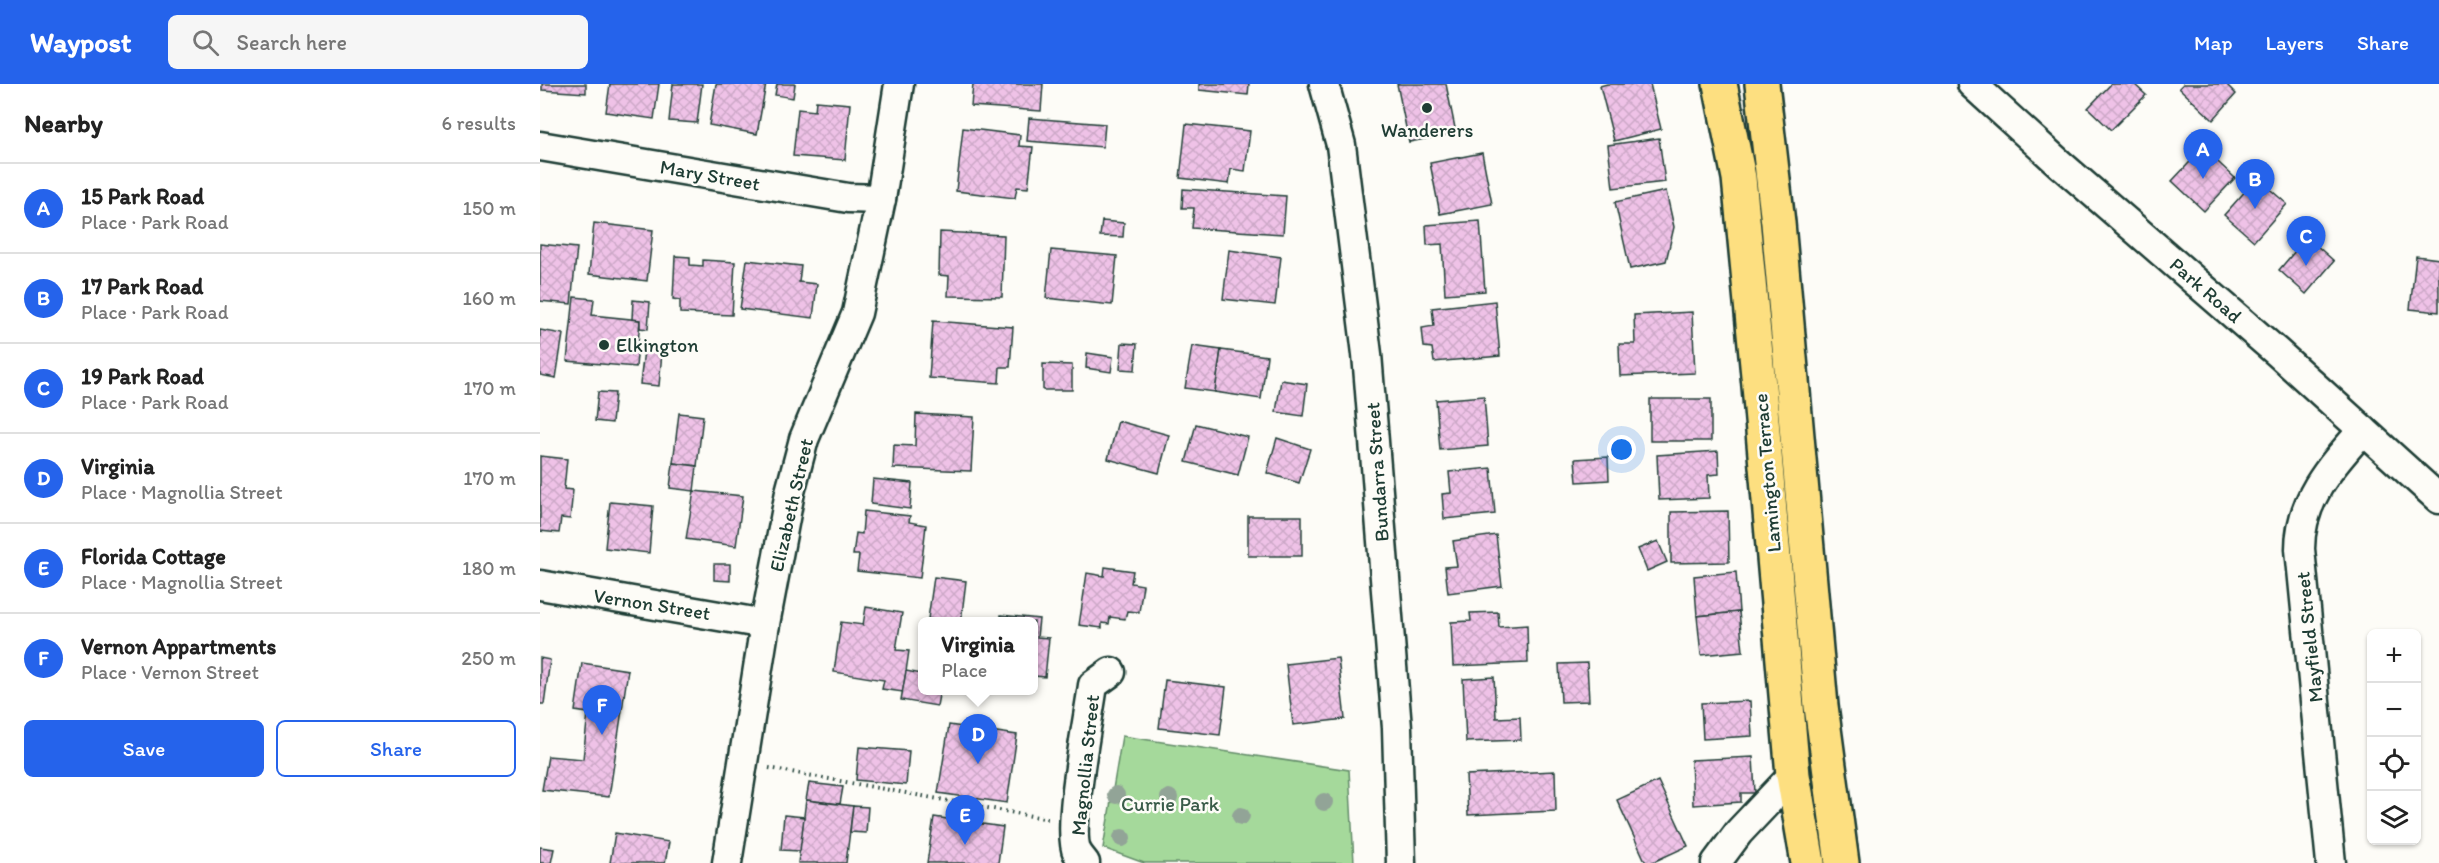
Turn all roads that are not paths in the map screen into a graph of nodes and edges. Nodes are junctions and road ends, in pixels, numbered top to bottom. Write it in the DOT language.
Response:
graph roads {
  1 [pos="899,84"];
  2 [pos="1324,84"];
  3 [pos="1720,84"];
  4 [pos="1761,84"];
  5 [pos="1972,84"];
  6 [pos="540,146"];
  7 [pos="880,199"];
  8 [pos="2362,430"];
  9 [pos="2439,499"];
  10 [pos="540,585"];
  11 [pos="765,624"];
  12 [pos="1111,672"];
  13 [pos="1793,775"];
  14 [pos="1717,862"];
  15 [pos="727,863"];
  16 [pos="1085,863"];
  17 [pos="1401,863"];
  18 [pos="1808,863"];
  19 [pos="1842,863"];
  20 [pos="2331,863"];
  1 -- 7 [label="street, Elizabeth Street"];
  2 -- 17 [label="street, Bundarra Street"];
  3 -- 13 [label="highway, Lamington Terrace"];
  4 -- 19 [label="highway, Lamington Terrace"];
  5 -- 8 [label="street, Park Road"];
  6 -- 7 [label="street, Mary Street"];
  7 -- 11 [label="street, Elizabeth Street"];
  8 -- 9 [label="street, Park Road"];
  8 -- 20 [label="street, Mayfield Street"];
  10 -- 11 [label="street, Vernon Street"];
  11 -- 15 [label="street, Elizabeth Street"];
  12 -- 16 [label="street, Magnollia Street"];
  13 -- 14 [label="street"];
  13 -- 18 [label="highway, Lamington Terrace"];
}
